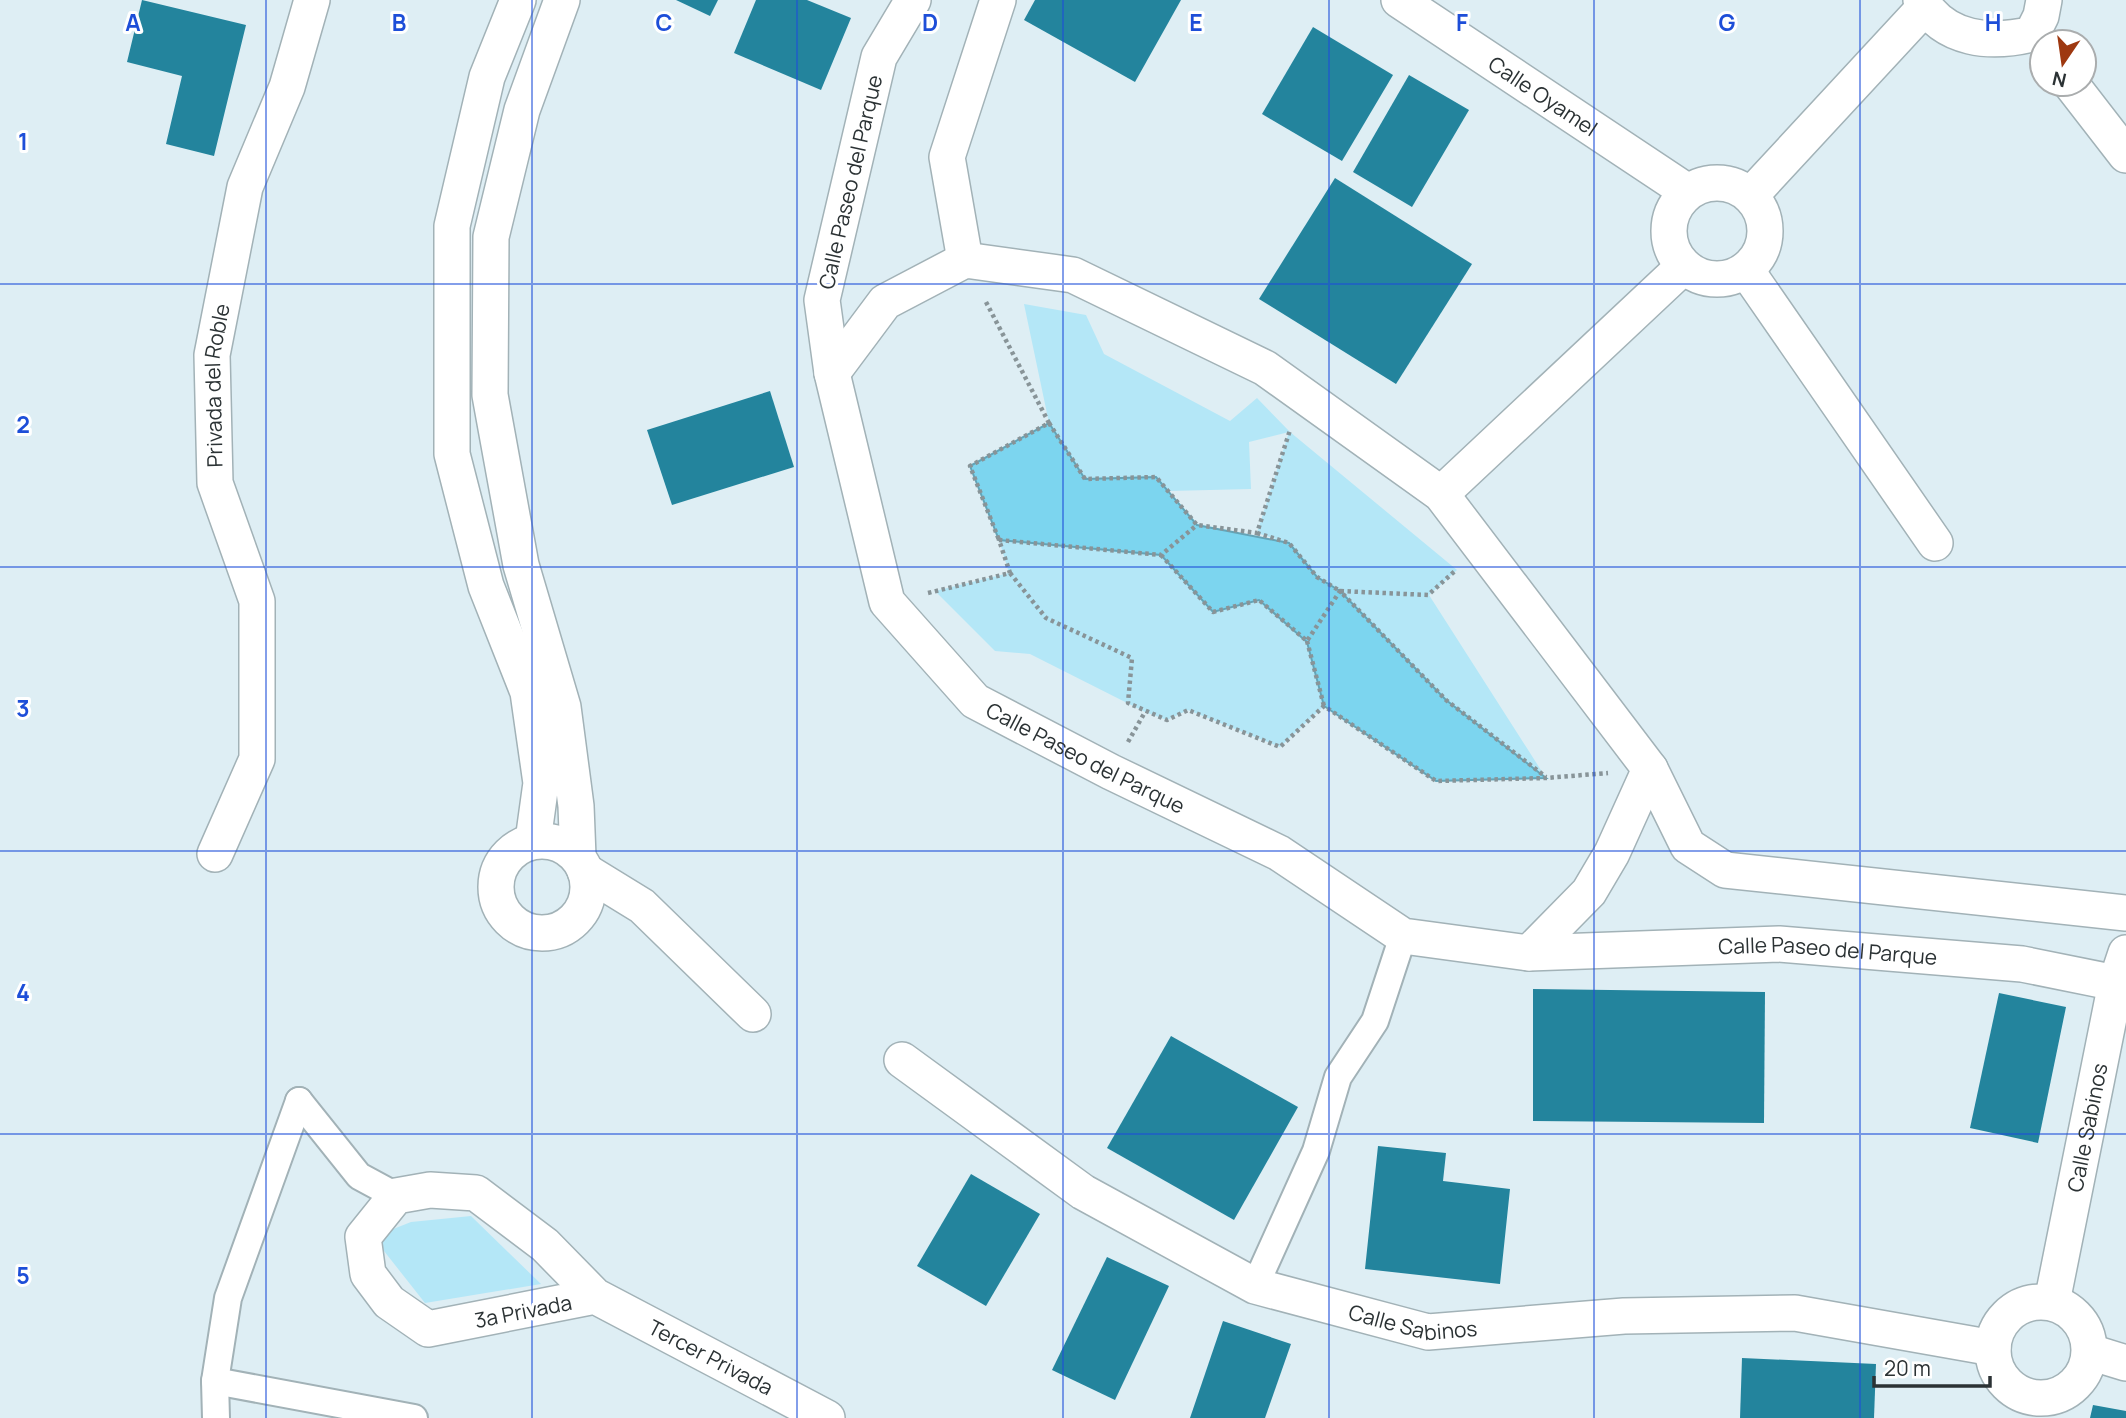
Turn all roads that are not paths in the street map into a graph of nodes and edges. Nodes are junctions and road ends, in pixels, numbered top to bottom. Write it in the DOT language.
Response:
graph roads {
  1 [pos="312,0"];
  2 [pos="518,0"];
  3 [pos="562,0"];
  4 [pos="913,0"];
  5 [pos="998,0"];
  6 [pos="1399,0"];
  7 [pos="2044,0"];
  8 [pos="1923,3"];
  9 [pos="2038,28"];
  10 [pos="2028,40"];
  11 [pos="2082,98"];
  12 [pos="2126,155"];
  13 [pos="1688,192"];
  14 [pos="1751,195"];
  15 [pos="965,260"];
  16 [pos="1683,267"];
  17 [pos="1746,270"];
  18 [pos="832,373"];
  19 [pos="1441,494"];
  20 [pos="1936,543"];
  21 [pos="1650,769"];
  22 [pos="533,841"];
  23 [pos="215,854"];
  24 [pos="582,864"];
  25 [pos="2126,913"];
  26 [pos="1403,936"];
  27 [pos="1529,953"];
  28 [pos="2123,974"];
  29 [pos="753,1014"];
  30 [pos="902,1060"];
  31 [pos="397,1196"];
  32 [pos="1255,1286"];
  33 [pos="595,1296"];
  34 [pos="2052,1302"];
  35 [pos="1993,1348"];
  36 [pos="2090,1352"];
  37 [pos="2126,1363"];
  38 [pos="215,1381"];
  39 [pos="2030,1408"];
  40 [pos="216,1418"];
  41 [pos="414,1418"];
  42 [pos="827,1418"];
  1 -- 23 [label="street, Privada del Roble"];
  2 -- 22 [label="street"];
  3 -- 24 [label="street"];
  4 -- 18 [label="street, Calle Paseo del Parque"];
  5 -- 15 [label="street"];
  6 -- 13 [label="street, Calle Oyamel"];
  7 -- 9 [label="street"];
  8 -- 10 [label="street"];
  8 -- 14 [label="street"];
  11 -- 12 [label="street"];
  13 -- 14 [label="street"];
  13 -- 16 [label="street"];
  14 -- 17 [label="street"];
  15 -- 18 [label="street"];
  15 -- 19 [label="street"];
  16 -- 17 [label="street"];
  16 -- 19 [label="street"];
  17 -- 20 [label="street"];
  18 -- 26 [label="street, Calle Paseo del Parque"];
  19 -- 21 [label="street"];
  21 -- 25 [label="street"];
  21 -- 27 [label="street"];
  22 -- 24 [label="street"];
  22 -- 24 [label="street"];
  24 -- 29 [label="street"];
  26 -- 27 [label="street, Calle Paseo del Parque"];
  26 -- 32 [label="street"];
  27 -- 28 [label="street, Calle Paseo del Parque"];
  28 -- 34 [label="street, Calle Sabinos"];
  30 -- 32 [label="street, Calle Sabinos"];
  31 -- 33 [label="street, 3a Privada"];
  31 -- 33 [label="street, 3a Privada"];
  31 -- 38 [label="street"];
  32 -- 35 [label="street, Calle Sabinos"];
  33 -- 42 [label="street, Tercer Privada"];
  34 -- 35 [label="street"];
  34 -- 36 [label="street"];
  35 -- 39 [label="street"];
  36 -- 37 [label="street"];
  36 -- 39 [label="street"];
  38 -- 40 [label="street"];
  38 -- 41 [label="street"];
}
